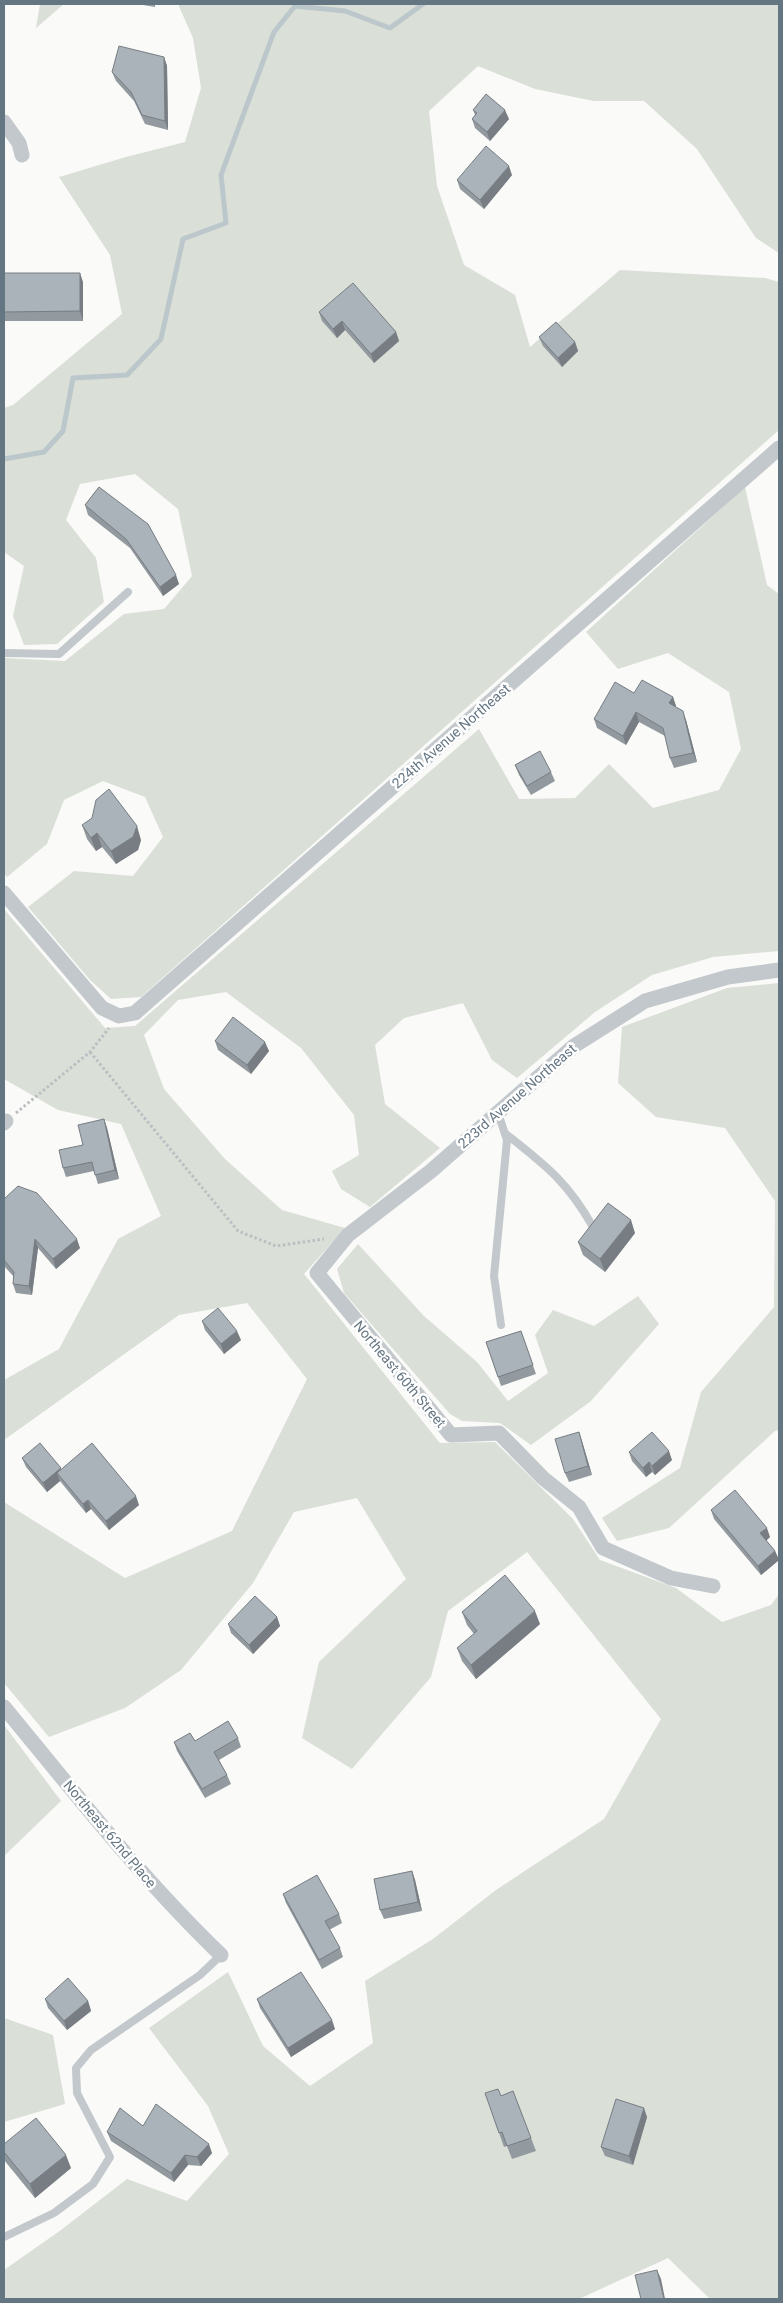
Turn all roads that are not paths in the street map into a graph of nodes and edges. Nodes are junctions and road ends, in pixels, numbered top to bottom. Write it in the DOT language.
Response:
graph roads {
  1 [pos="4,122"];
  2 [pos="22,155"];
  3 [pos="779,448"];
  4 [pos="128,592"];
  5 [pos="4,653"];
  6 [pos="4,893"];
  7 [pos="779,970"];
  8 [pos="498,1113"];
  9 [pos="506,1134"];
  10 [pos="593,1227"];
  11 [pos="317,1273"];
  12 [pos="501,1325"];
  13 [pos="713,1586"];
  14 [pos="4,1707"];
  15 [pos="221,1956"];
  16 [pos="4,2237"];
  1 -- 2 [label="street"];
  3 -- 6 [label="street, 224th Avenue Northeast"];
  4 -- 5 [label="lane"];
  7 -- 8 [label="street, 223rd Avenue Northeast"];
  8 -- 9 [label="lane"];
  8 -- 11 [label="street, 223rd Avenue Northeast"];
  9 -- 10 [label="lane"];
  9 -- 12 [label="lane"];
  11 -- 13 [label="street, Northeast 60th Street"];
  14 -- 15 [label="street, Northeast 62nd Place"];
  15 -- 16 [label="lane"];
}
